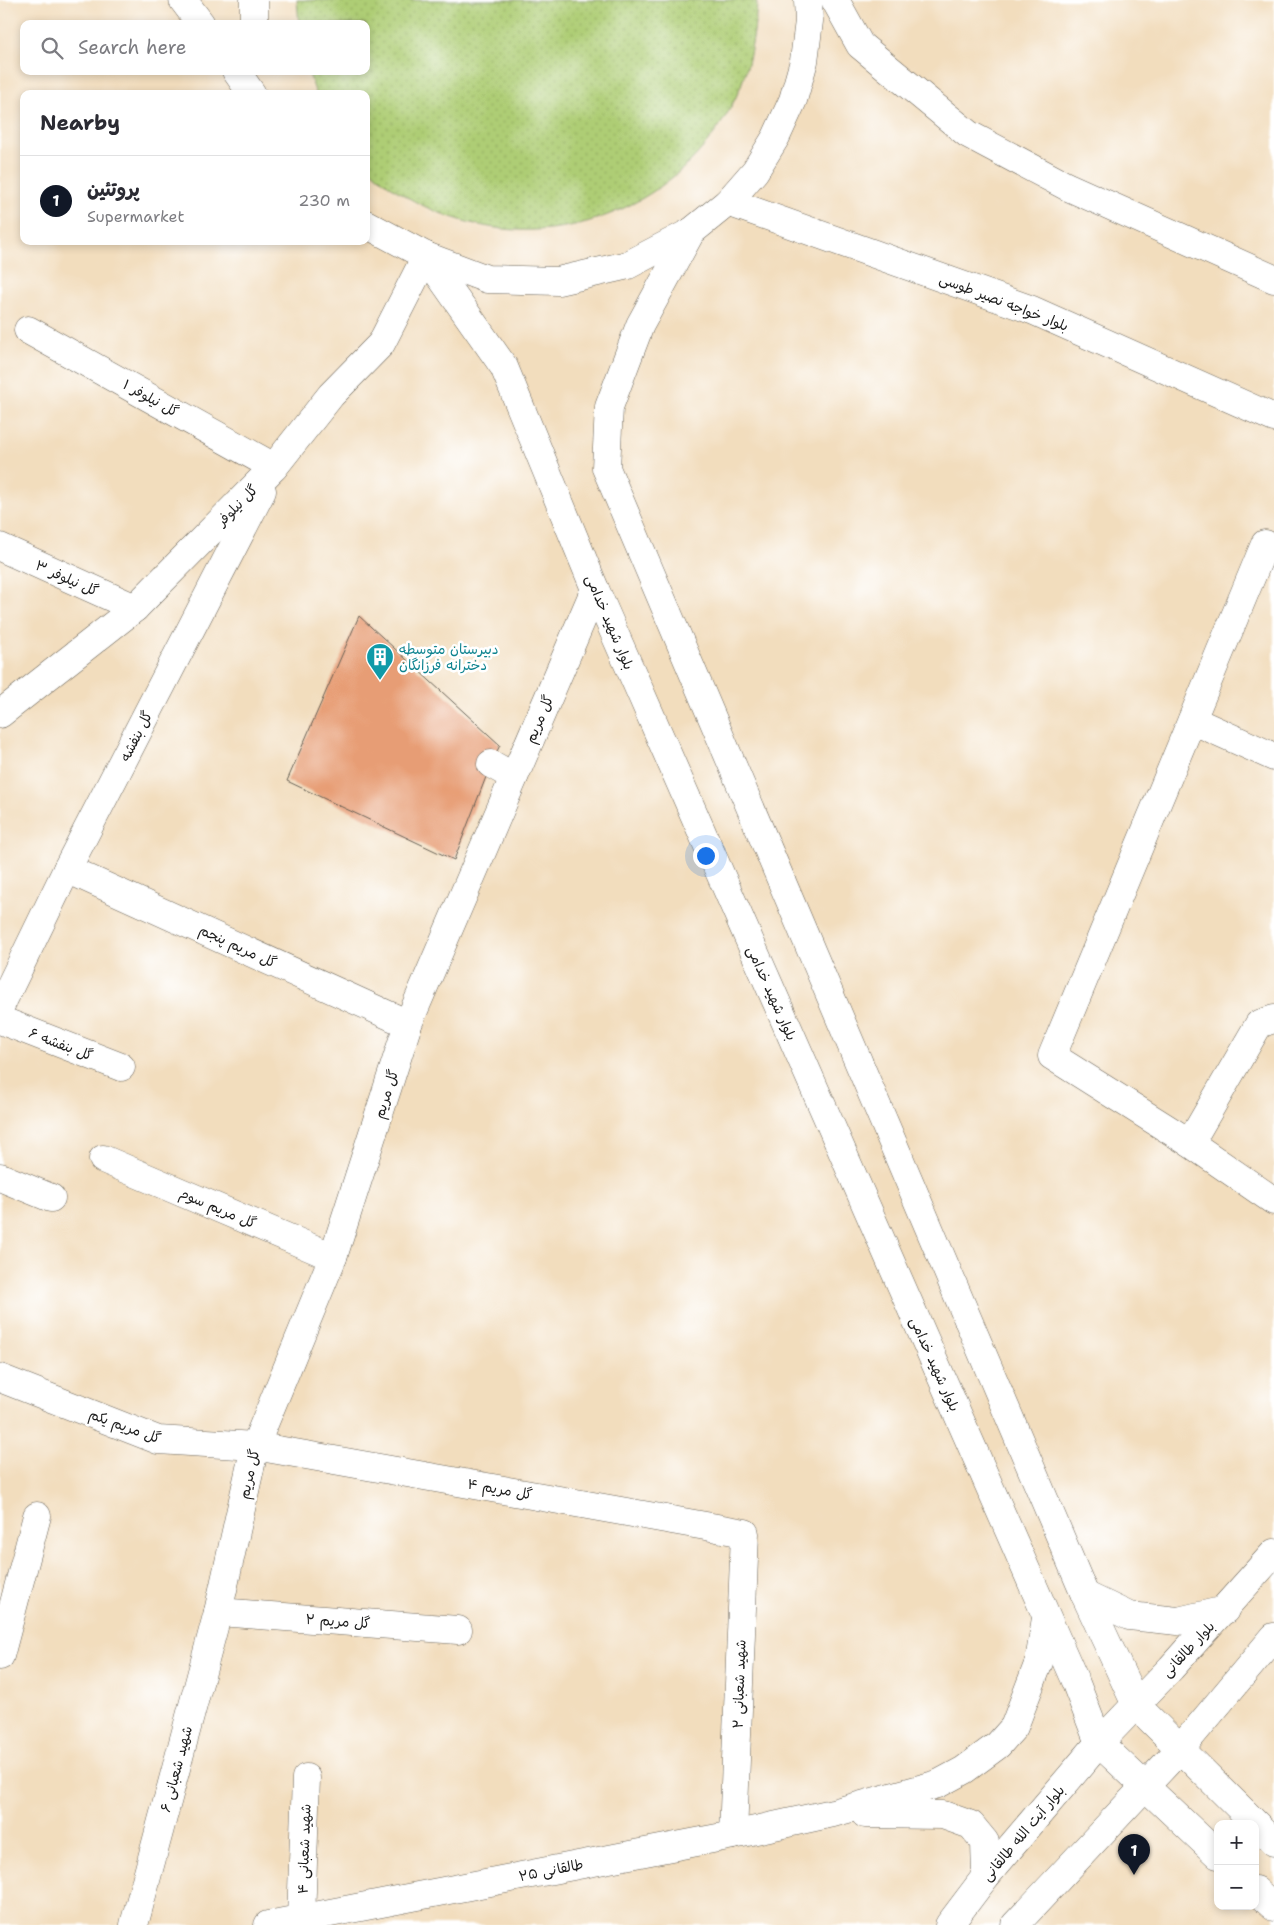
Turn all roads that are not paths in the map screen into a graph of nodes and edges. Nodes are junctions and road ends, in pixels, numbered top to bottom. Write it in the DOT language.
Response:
graph roads {
  1 [pos="183,0"];
  2 [pos="254,0"];
  3 [pos="808,0"];
  4 [pos="835,0"];
  5 [pos="198,20"];
  6 [pos="254,20"];
  7 [pos="239,75"];
  8 [pos="263,75"];
  9 [pos="249,90"];
  10 [pos="268,90"];
  11 [pos="728,202"];
  12 [pos="370,226"];
  13 [pos="691,232"];
  14 [pos="426,256"];
  15 [pos="1274,279"];
  16 [pos="28,330"];
  17 [pos="1274,418"];
  18 [pos="274,467"];
  19 [pos="1265,544"];
  20 [pos="0,547"];
  21 [pos="595,589"];
  22 [pos="135,608"];
  23 [pos="0,714"];
  24 [pos="1192,720"];
  25 [pos="1274,757"];
  26 [pos="491,764"];
  27 [pos="514,777"];
  28 [pos="67,868"];
  29 [pos="0,1007"];
  30 [pos="1274,1019"];
  31 [pos="0,1020"];
  32 [pos="408,1024"];
  33 [pos="121,1068"];
  34 [pos="1190,1143"];
  35 [pos="103,1159"];
  36 [pos="0,1177"];
  37 [pos="51,1198"];
  38 [pos="1274,1201"];
  39 [pos="333,1257"];
  40 [pos="0,1378"];
  41 [pos="255,1446"];
  42 [pos="37,1516"];
  43 [pos="745,1533"];
  44 [pos="1274,1552"];
  45 [pos="1085,1595"];
  46 [pos="1224,1610"];
  47 [pos="218,1612"];
  48 [pos="1046,1618"];
  49 [pos="458,1630"];
  50 [pos="1274,1637"];
  51 [pos="0,1656"];
  52 [pos="1136,1704"];
  53 [pos="1099,1743"];
  54 [pos="1181,1748"];
  55 [pos="306,1778"];
  56 [pos="1144,1786"];
  57 [pos="833,1813"];
  58 [pos="733,1835"];
  59 [pos="1274,1842"];
  60 [pos="1214,1851"];
  61 [pos="986,1876"];
  62 [pos="1259,1894"];
  63 [pos="1274,1907"];
  64 [pos="301,1919"];
  65 [pos="134,1925"];
  66 [pos="268,1925"];
  67 [pos="950,1925"];
  68 [pos="1015,1925"];
  1 -- 5 [label="street"];
  2 -- 6 [label="street"];
  3 -- 11 [label="street"];
  4 -- 15 [label="street"];
  7 -- 9 [label="street"];
  8 -- 10 [label="street"];
  11 -- 13 [label="street"];
  11 -- 17 [label="street, بلوار خواجه نصیر طوسی"];
  12 -- 14 [label="street"];
  13 -- 14 [label="street"];
  13 -- 45 [label="street"];
  14 -- 18 [label="street, گل نیلوفر"];
  14 -- 21 [label="street, بلوار شهید خدامی"];
  16 -- 18 [label="street, گل نیلوفر ۱"];
  18 -- 22 [label="street, گل نیلوفر"];
  18 -- 28 [label="street, گل بنفشه"];
  19 -- 24 [label="street"];
  20 -- 22 [label="street, گل نیلوفر ۳"];
  21 -- 27 [label="street, گل مریم"];
  21 -- 48 [label="street, بلوار شهید خدامی"];
  22 -- 23 [label="street, گل نیلوفر"];
  24 -- 25 [label="street"];
  24 -- 34 [label="street"];
  26 -- 27 [label="street"];
  27 -- 32 [label="street, گل مریم"];
  28 -- 29 [label="street, گل بنفشه"];
  28 -- 32 [label="street, گل مریم پنجم"];
  30 -- 34 [label="street"];
  31 -- 33 [label="street, گل بنفشه ۶"];
  32 -- 39 [label="street, گل مریم"];
  34 -- 38 [label="street"];
  35 -- 39 [label="street, گل مریم سوم"];
  36 -- 37 [label="street"];
  39 -- 41 [label="street, گل مریم"];
  40 -- 41 [label="street, گل مریم یکم"];
  41 -- 43 [label="street, گل مریم ۴"];
  41 -- 47 [label="street, گل مریم"];
  42 -- 51 [label="street"];
  43 -- 58 [label="street, شهید شعبانی ۲"];
  44 -- 46 [label="street, بلوار طالقانی"];
  45 -- 46 [label="street"];
  45 -- 52 [label="street"];
  46 -- 52 [label="street, بلوار طالقانی"];
  47 -- 49 [label="street, گل مریم ۲"];
  47 -- 65 [label="street, شهید شعبانی ۶"];
  48 -- 53 [label="street, بلوار شهید خدامی"];
  48 -- 57 [label="street"];
  50 -- 54 [label="street"];
  52 -- 53 [label="street, بلوار طالقانی"];
  52 -- 54 [label="street"];
  53 -- 56 [label="street"];
  53 -- 61 [label="street, بلوار آیت الله طالقانی"];
  54 -- 56 [label="street"];
  54 -- 59 [label="street"];
  55 -- 64 [label="street, شهید شعبانی ۴"];
  56 -- 60 [label="street"];
  56 -- 68 [label="street"];
  57 -- 58 [label="street, طالقانی ۲۵"];
  57 -- 61 [label="street"];
  58 -- 64 [label="street, طالقانی ۲۵"];
  61 -- 67 [label="street, بلوار آیت الله طالقانی"];
  62 -- 63 [label="street"];
  64 -- 66 [label="street, طالقانی ۲۵"];
}
